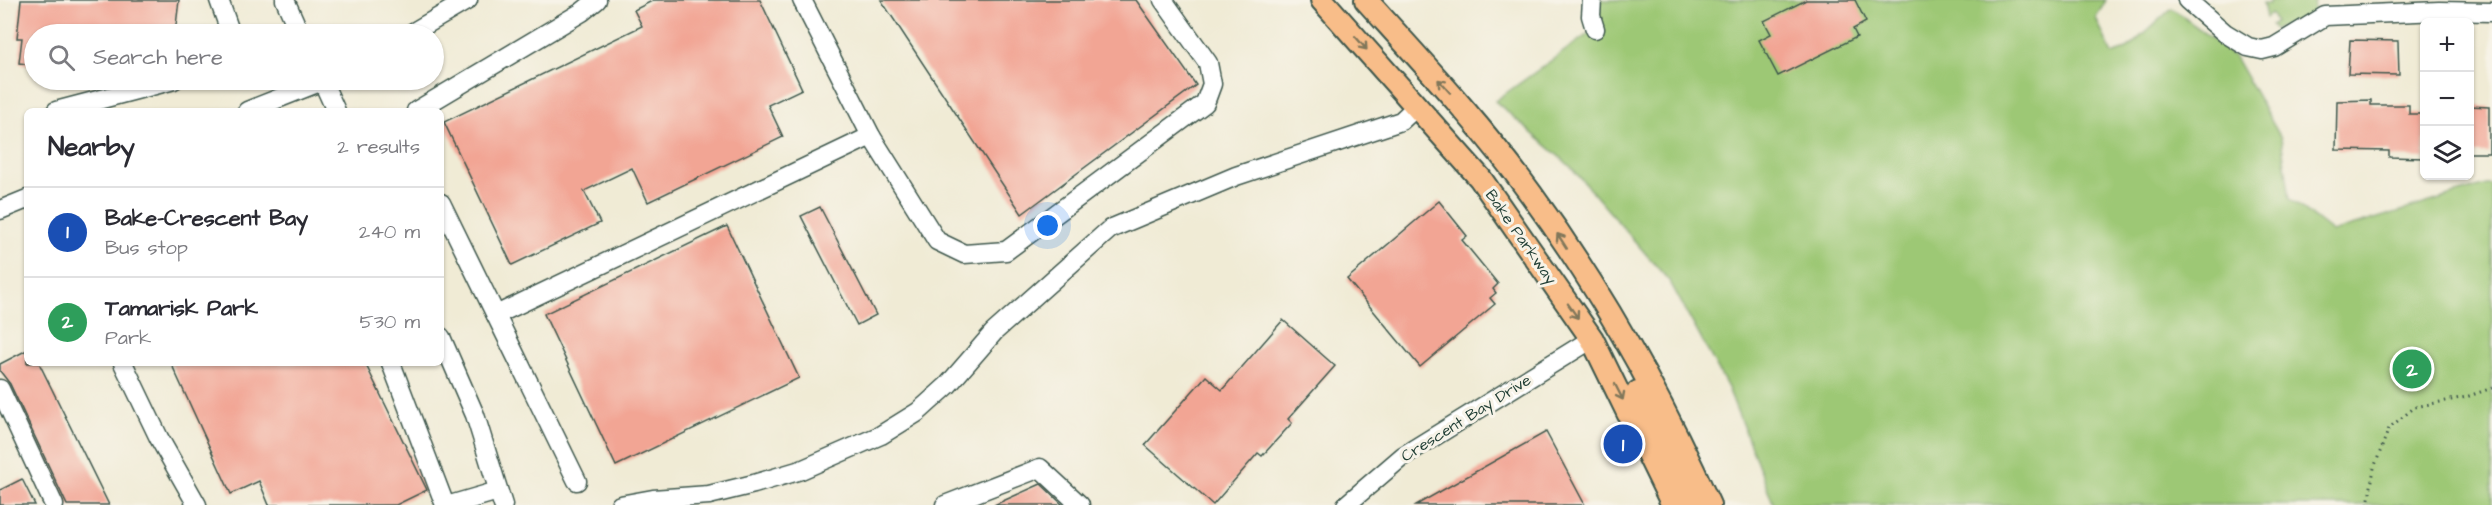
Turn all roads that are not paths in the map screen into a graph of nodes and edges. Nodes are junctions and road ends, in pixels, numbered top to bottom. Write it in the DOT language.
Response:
graph roads {
  1 [pos="219,0"];
  2 [pos="285,0"];
  3 [pos="468,0"];
  4 [pos="597,0"];
  5 [pos="802,0"];
  6 [pos="1163,0"];
  7 [pos="1322,0"];
  8 [pos="1366,0"];
  9 [pos="1592,0"];
  10 [pos="2187,0"];
  11 [pos="2323,8"];
  12 [pos="2439,11"];
  13 [pos="2492,12"];
  14 [pos="227,24"];
  15 [pos="296,24"];
  16 [pos="427,24"];
  17 [pos="1595,29"];
  18 [pos="136,90"];
  19 [pos="298,90"];
  20 [pos="327,90"];
  21 [pos="1417,106"];
  22 [pos="67,108"];
  23 [pos="254,108"];
  24 [pos="335,108"];
  25 [pos="421,108"];
  26 [pos="872,136"];
  27 [pos="24,200"];
  28 [pos="444,209"];
  29 [pos="0,210"];
  30 [pos="496,315"];
  31 [pos="1592,339"];
  32 [pos="444,344"];
  33 [pos="124,366"];
  34 [pos="392,366"];
  35 [pos="0,389"];
  36 [pos="577,481"];
  37 [pos="501,498"];
  38 [pos="54,505"];
  39 [pos="197,505"];
  40 [pos="445,505"];
  41 [pos="450,505"];
  42 [pos="620,505"];
  43 [pos="945,505"];
  44 [pos="1080,505"];
  45 [pos="1346,505"];
  46 [pos="1673,505"];
  47 [pos="1691,505"];
  48 [pos="1709,505"];
  1 -- 14 [label="street"];
  2 -- 15 [label="street"];
  3 -- 16 [label="street"];
  4 -- 25 [label="street"];
  5 -- 26 [label="street"];
  6 -- 26 [label="street"];
  7 -- 21 [label="main road, Bake Parkway, one-way"];
  48 -- 8 [label="main road, Bake Parkway, one-way"];
  9 -- 17 [label="street"];
  10 -- 11 [label="street"];
  11 -- 12 [label="street"];
  12 -- 13 [label="street"];
  18 -- 22 [label="street"];
  19 -- 23 [label="street"];
  20 -- 24 [label="street"];
  21 -- 31 [label="main road, Bake Parkway, one-way"];
  21 -- 42 [label="street"];
  26 -- 30 [label="street"];
  27 -- 29 [label="street"];
  28 -- 30 [label="street"];
  30 -- 36 [label="street"];
  31 -- 45 [label="street, Crescent Bay Drive"];
  31 -- 46 [label="main road, Bake Parkway, one-way"];
  31 -- 47 [label="main road"];
  32 -- 37 [label="street"];
  33 -- 39 [label="street"];
  34 -- 40 [label="street"];
  35 -- 38 [label="street"];
  37 -- 41 [label="street"];
  43 -- 44 [label="street"];
}
